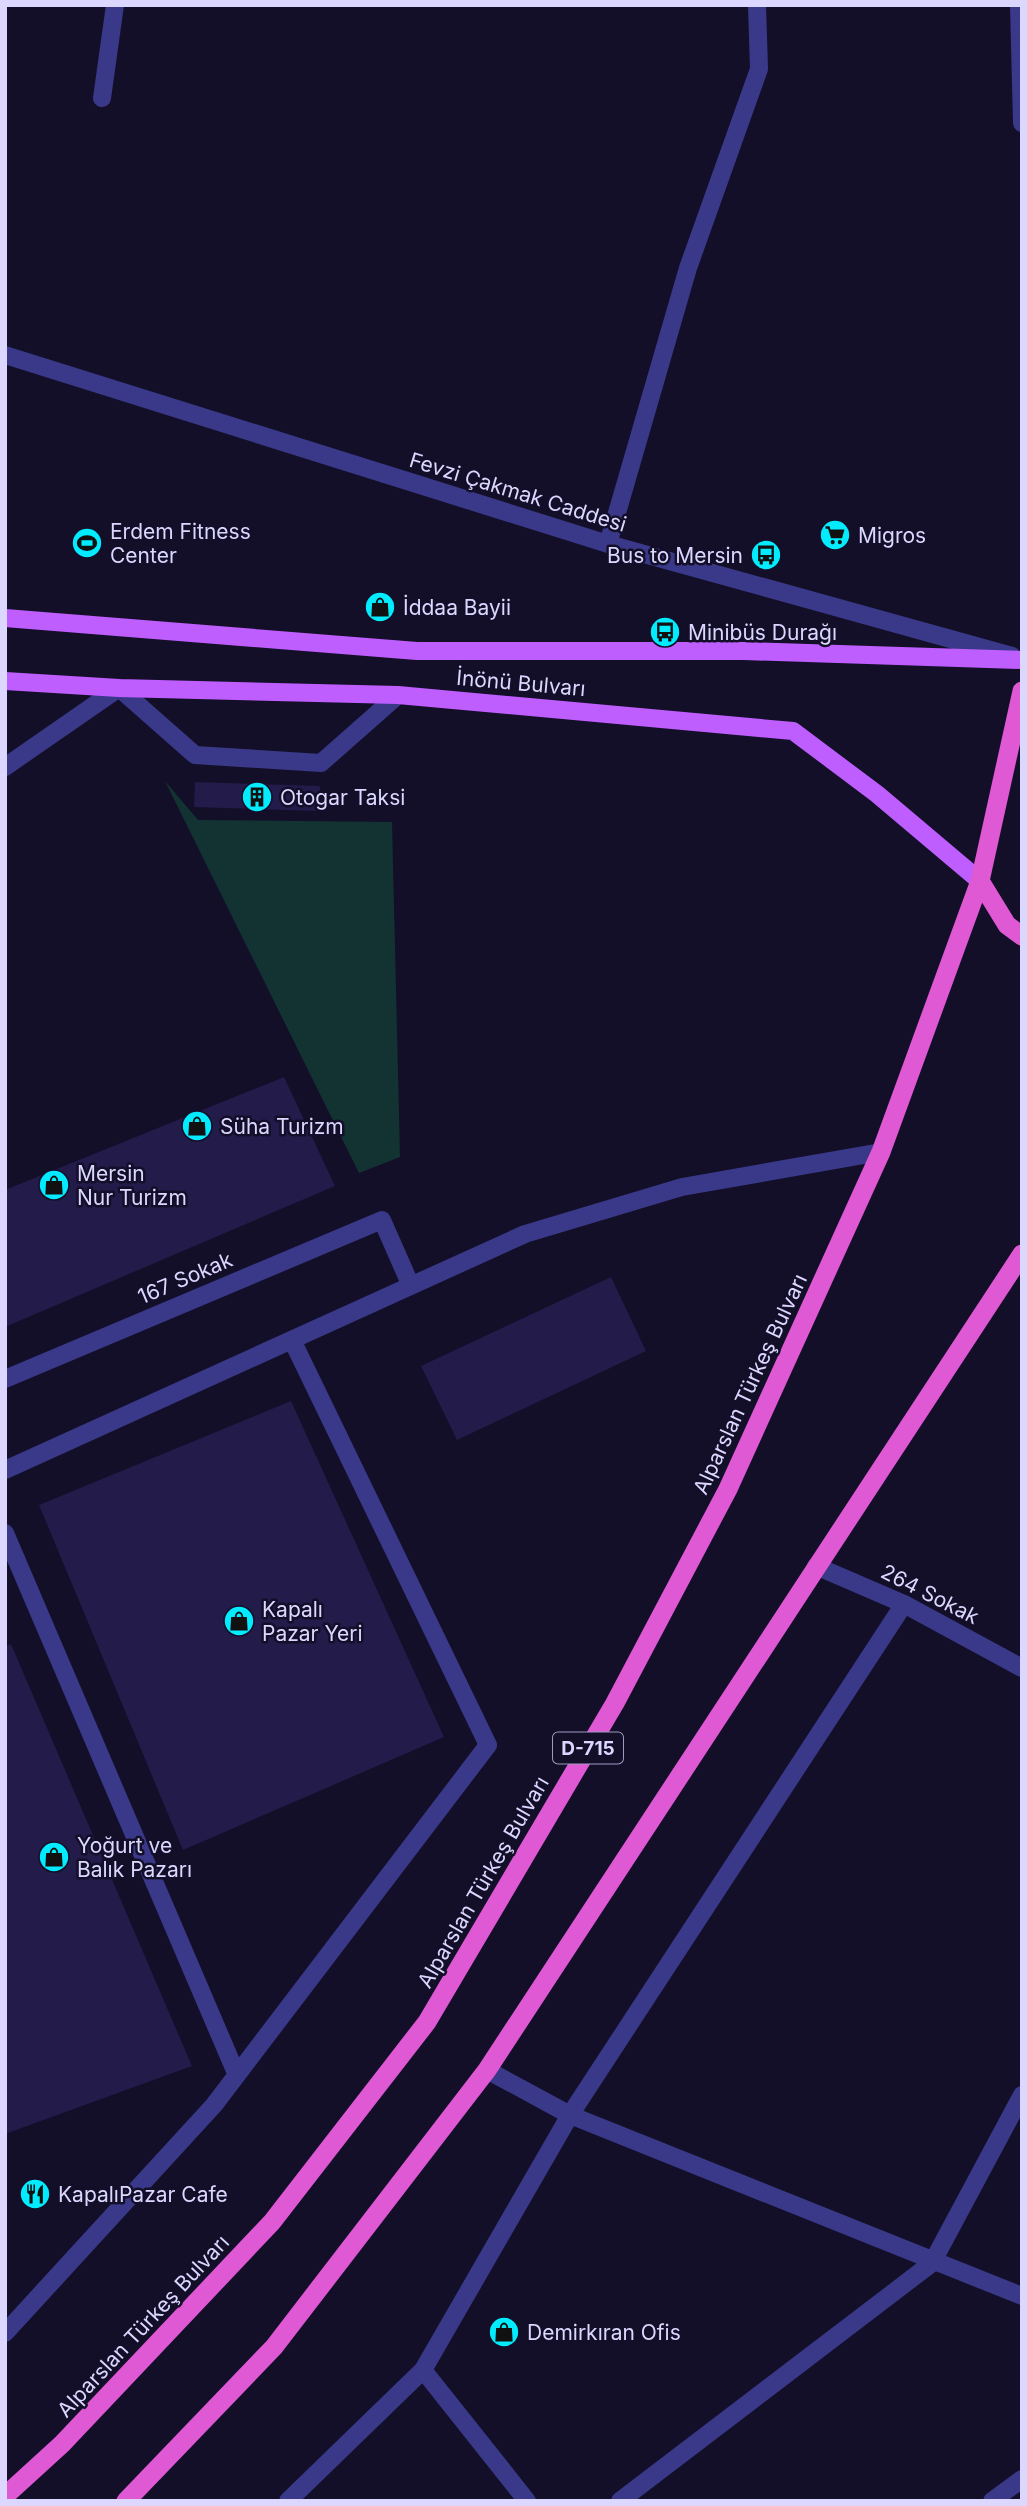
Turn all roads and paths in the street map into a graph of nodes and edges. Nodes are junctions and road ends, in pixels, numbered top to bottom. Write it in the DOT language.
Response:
graph roads {
  1 [pos="115,5"];
  2 [pos="757,5"];
  3 [pos="1019,5"];
  4 [pos="102,98"];
  5 [pos="1022,123"];
  6 [pos="5,355"];
  7 [pos="608,544"];
  8 [pos="5,618"];
  9 [pos="1022,660"];
  10 [pos="5,681"];
  11 [pos="119,688"];
  12 [pos="1022,691"];
  13 [pos="398,695"];
  14 [pos="5,767"];
  15 [pos="980,881"];
  16 [pos="1022,936"];
  17 [pos="881,1152"];
  18 [pos="1022,1254"];
  19 [pos="411,1286"];
  20 [pos="292,1340"];
  21 [pos="5,1379"];
  22 [pos="5,1470"];
  23 [pos="5,1533"];
  24 [pos="816,1566"];
  25 [pos="904,1604"];
  26 [pos="1022,1668"];
  27 [pos="487,2070"];
  28 [pos="236,2073"];
  29 [pos="1022,2095"];
  30 [pos="570,2115"];
  31 [pos="932,2263"];
  32 [pos="1022,2296"];
  33 [pos="5,2333"];
  34 [pos="423,2370"];
  35 [pos="1022,2479"];
  36 [pos="5,2496"];
  37 [pos="126,2501"];
  38 [pos="288,2501"];
  39 [pos="527,2501"];
  40 [pos="621,2501"];
  41 [pos="992,2501"];
  1 -- 4 [label="street"];
  2 -- 7 [label="street"];
  3 -- 5 [label="street"];
  6 -- 7 [label="street, Fevzi Çakmak Caddesi"];
  7 -- 9 [label="street, Fevzi Çakmak Caddesi"];
  8 -- 9 [label="main road, İnönü Bulvarı"];
  10 -- 11 [label="main road, İnönü Bulvarı"];
  11 -- 13 [label="main road, İnönü Bulvarı"];
  11 -- 13 [label="street"];
  11 -- 14 [label="street"];
  12 -- 15 [label="highway, Alparslan Türkeş Bulvarı"];
  13 -- 15 [label="main road, İnönü Bulvarı"];
  15 -- 16 [label="highway"];
  15 -- 17 [label="highway, Alparslan Türkeş Bulvarı / D-715"];
  17 -- 19 [label="street"];
  17 -- 36 [label="highway, Alparslan Türkeş Bulvarı / D-715"];
  18 -- 24 [label="highway"];
  19 -- 20 [label="street"];
  19 -- 21 [label="street, 167 Sokak"];
  20 -- 22 [label="street"];
  20 -- 28 [label="street"];
  23 -- 28 [label="street"];
  24 -- 25 [label="street, 264 Sokak"];
  24 -- 27 [label="highway"];
  25 -- 26 [label="street, 264 Sokak"];
  25 -- 30 [label="street"];
  27 -- 30 [label="street"];
  27 -- 37 [label="highway"];
  28 -- 33 [label="street"];
  29 -- 31 [label="street"];
  30 -- 31 [label="street"];
  30 -- 34 [label="street"];
  31 -- 32 [label="street"];
  31 -- 40 [label="street"];
  34 -- 38 [label="street"];
  34 -- 39 [label="street"];
  35 -- 41 [label="street"];
}
